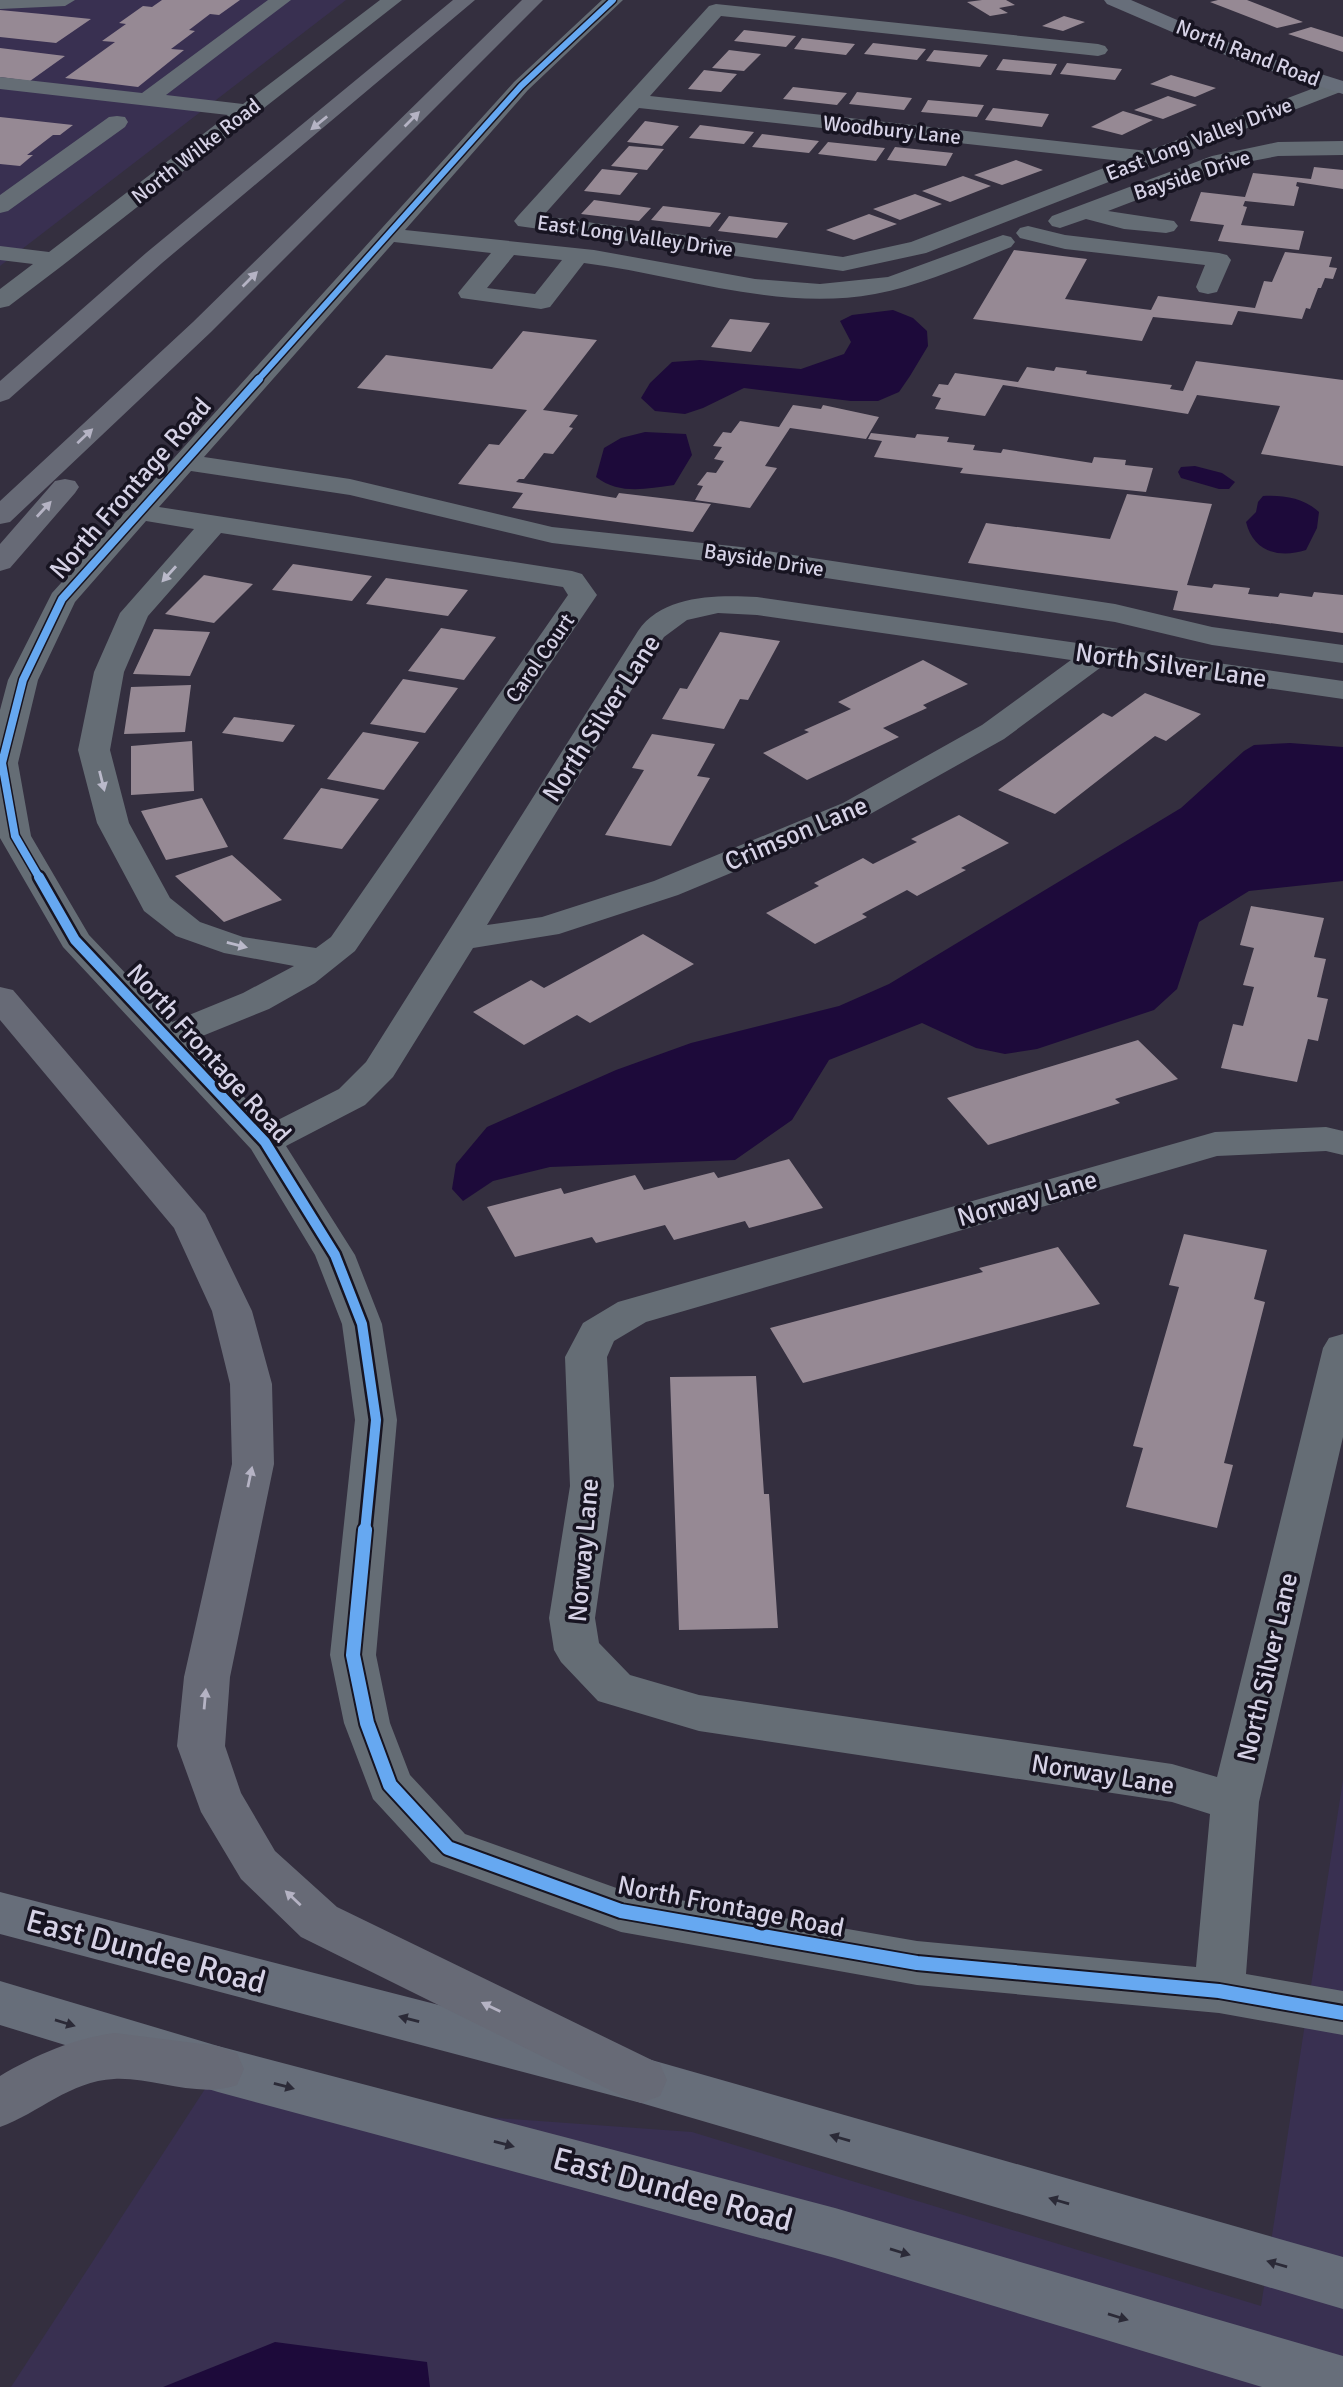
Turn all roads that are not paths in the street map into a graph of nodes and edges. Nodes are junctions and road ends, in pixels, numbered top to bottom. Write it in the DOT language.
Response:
graph roads {
  1 [pos="65,0"];
  2 [pos="281,0"];
  3 [pos="392,0"];
  4 [pos="465,0"];
  5 [pos="533,0"];
  6 [pos="612,0"];
  7 [pos="1114,0"];
  8 [pos="0,3"];
  9 [pos="712,5"];
  10 [pos="1098,50"];
  11 [pos="1274,65"];
  12 [pos="1341,82"];
  13 [pos="0,83"];
  14 [pos="146,100"];
  15 [pos="633,101"];
  16 [pos="14,106"];
  17 [pos="247,111"];
  18 [pos="191,132"];
  19 [pos="218,135"];
  20 [pos="1343,148"];
  21 [pos="1150,158"];
  22 [pos="0,206"];
  23 [pos="1084,212"];
  24 [pos="1166,226"];
  25 [pos="1028,233"];
  26 [pos="388,234"];
  27 [pos="507,249"];
  28 [pos="0,253"];
  29 [pos="578,255"];
  30 [pos="153,258"];
  31 [pos="55,260"];
  32 [pos="1208,286"];
  33 [pos="5,294"];
  34 [pos="202,327"];
  35 [pos="0,367"];
  36 [pos="0,394"];
  37 [pos="187,462"];
  38 [pos="139,512"];
  39 [pos="0,516"];
  40 [pos="215,523"];
  41 [pos="0,562"];
  42 [pos="1099,654"];
  43 [pos="1343,654"];
  44 [pos="1343,690"];
  45 [pos="461,939"];
  46 [pos="323,960"];
  47 [pos="0,998"];
  48 [pos="167,1037"];
  49 [pos="265,1142"];
  50 [pos="1343,1143"];
  51 [pos="1343,1348"];
  52 [pos="1235,1802"];
  53 [pos="0,1913"];
  54 [pos="1219,1991"];
  55 [pos="0,2003"];
  56 [pos="1343,2013"];
  57 [pos="218,2069"];
  58 [pos="641,2080"];
  59 [pos="0,2104"];
  60 [pos="1343,2283"];
  61 [pos="1343,2384"];
  1 -- 8 [label="street"];
  2 -- 14 [label="street"];
  3 -- 17 [label="street, North Wilke Road"];
  4 -- 30 [label="highway, one-way"];
  34 -- 5 [label="highway, one-way"];
  6 -- 26 [label="street, North Frontage Road"];
  7 -- 11 [label="main road, North Rand Road"];
  9 -- 10 [label="street, East Long Valley Drive"];
  9 -- 15 [label="street, East Long Valley Drive"];
  11 -- 12 [label="street"];
  12 -- 21 [label="street, East Long Valley Drive"];
  13 -- 14 [label="street"];
  14 -- 17 [label="street"];
  15 -- 21 [label="street, Woodbury Lane"];
  15 -- 21 [label="street, East Long Valley Drive"];
  16 -- 22 [label="street"];
  17 -- 19 [label="street, North Wilke Road"];
  18 -- 19 [label="street"];
  19 -- 31 [label="street, North Wilke Road"];
  20 -- 23 [label="street, Bayside Drive"];
  23 -- 24 [label="street"];
  23 -- 25 [label="street, Bayside Drive"];
  25 -- 29 [label="street, Bayside Drive"];
  25 -- 32 [label="street"];
  26 -- 27 [label="street, Bayside Drive"];
  26 -- 37 [label="street, North Frontage Road"];
  27 -- 29 [label="street, Bayside Drive"];
  27 -- 29 [label="street"];
  28 -- 31 [label="street"];
  30 -- 35 [label="highway"];
  30 -- 36 [label="highway"];
  31 -- 33 [label="street, North Wilke Road"];
  39 -- 34 [label="highway, one-way"];
  41 -- 34 [label="highway, one-way"];
  37 -- 38 [label="street, North Frontage Road"];
  37 -- 43 [label="street, Bayside Drive"];
  38 -- 40 [label="street, Carol Court"];
  38 -- 48 [label="street, North Frontage Road"];
  40 -- 46 [label="street, one-way"];
  40 -- 46 [label="street, Carol Court"];
  42 -- 44 [label="street, North Silver Lane"];
  42 -- 45 [label="street, Crimson Lane"];
  42 -- 45 [label="street, North Silver Lane"];
  45 -- 49 [label="street, North Silver Lane"];
  46 -- 48 [label="street, Carol Court"];
  58 -- 47 [label="highway, one-way"];
  48 -- 49 [label="street, North Frontage Road"];
  49 -- 54 [label="street, North Frontage Road"];
  50 -- 52 [label="street, Norway Lane"];
  51 -- 52 [label="street, North Silver Lane"];
  52 -- 54 [label="street, North Silver Lane"];
  58 -- 53 [label="main road, East Dundee Road, one-way"];
  54 -- 56 [label="street, North Frontage Road"];
  55 -- 57 [label="main road, East Dundee Road, one-way"];
  57 -- 59 [label="highway"];
  57 -- 61 [label="main road, East Dundee Road, one-way"];
  60 -- 58 [label="main road, East Dundee Road, one-way"];
}
